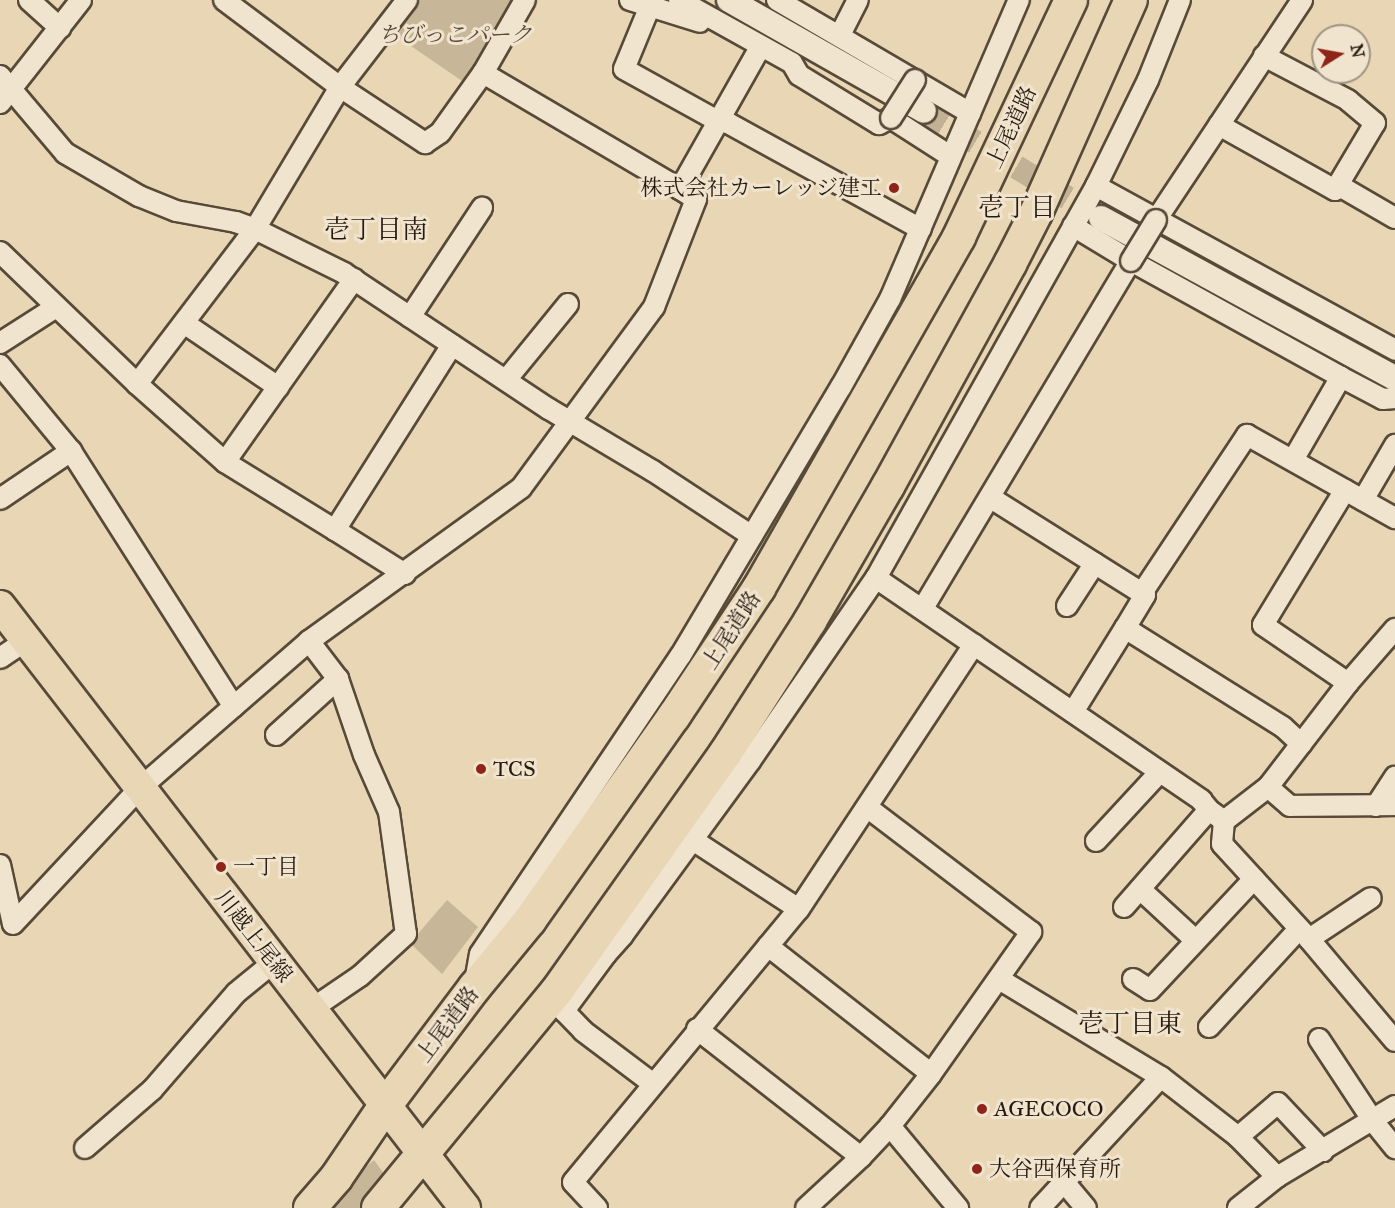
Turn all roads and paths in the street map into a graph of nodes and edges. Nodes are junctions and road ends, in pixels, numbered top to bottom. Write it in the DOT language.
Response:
graph roads {
  1 [pos="29,0"];
  2 [pos="81,0"];
  3 [pos="224,0"];
  4 [pos="407,0"];
  5 [pos="525,0"];
  6 [pos="630,0"];
  7 [pos="679,0"];
  8 [pos="729,0"];
  9 [pos="777,0"];
  10 [pos="858,0"];
  11 [pos="1019,0"];
  12 [pos="1071,0"];
  13 [pos="1131,0"];
  14 [pos="1180,0"];
  15 [pos="1302,0"];
  16 [pos="650,6"];
  17 [pos="60,28"];
  18 [pos="740,34"];
  19 [pos="840,35"];
  20 [pos="761,46"];
  21 [pos="1264,56"];
  22 [pos="483,73"];
  23 [pos="915,80"];
  24 [pos="340,87"];
  25 [pos="4,90"];
  26 [pos="924,111"];
  27 [pos="969,113"];
  28 [pos="891,118"];
  29 [pos="718,121"];
  30 [pos="1219,125"];
  31 [pos="950,156"];
  32 [pos="1338,185"];
  33 [pos="1096,186"];
  34 [pos="680,189"];
  35 [pos="482,207"];
  36 [pos="1101,218"];
  37 [pos="1395,218"];
  38 [pos="1156,220"];
  39 [pos="1073,226"];
  40 [pos="255,229"];
  41 [pos="921,229"];
  42 [pos="0,252"];
  43 [pos="1131,261"];
  44 [pos="354,279"];
  45 [pos="568,304"];
  46 [pos="56,307"];
  47 [pos="410,317"];
  48 [pos="184,323"];
  49 [pos="0,343"];
  50 [pos="452,345"];
  51 [pos="1395,350"];
  52 [pos="0,365"];
  53 [pos="1341,377"];
  54 [pos="1395,378"];
  55 [pos="506,380"];
  56 [pos="137,384"];
  57 [pos="278,387"];
  58 [pos="1395,398"];
  59 [pos="571,422"];
  60 [pos="1395,445"];
  61 [pos="71,451"];
  62 [pos="1293,460"];
  63 [pos="225,462"];
  64 [pos="1345,490"];
  65 [pos="991,498"];
  66 [pos="0,499"];
  67 [pos="1363,500"];
  68 [pos="1395,518"];
  69 [pos="335,530"];
  70 [pos="752,536"];
  71 [pos="1095,563"];
  72 [pos="405,574"];
  73 [pos="876,579"];
  74 [pos="1143,594"];
  75 [pos="0,606"];
  76 [pos="1067,606"];
  77 [pos="923,608"];
  78 [pos="1125,628"];
  79 [pos="1395,629"];
  80 [pos="27,640"];
  81 [pos="309,641"];
  82 [pos="974,645"];
  83 [pos="0,658"];
  84 [pos="338,679"];
  85 [pos="1348,683"];
  86 [pos="234,707"];
  87 [pos="1073,712"];
  88 [pos="276,735"];
  89 [pos="1301,744"];
  90 [pos="1160,772"];
  91 [pos="1395,777"];
  92 [pos="1268,787"];
  93 [pos="140,788"];
  94 [pos="1385,805"];
  95 [pos="867,807"];
  96 [pos="1217,816"];
  97 [pos="693,840"];
  98 [pos="1096,841"];
  99 [pos="0,865"];
  100 [pos="1254,879"];
  101 [pos="1140,889"];
  102 [pos="1371,898"];
  103 [pos="1124,907"];
  104 [pos="799,909"];
  105 [pos="1304,934"];
  106 [pos="1195,940"];
  107 [pos="768,946"];
  108 [pos="592,958"];
  109 [pos="274,962"];
  110 [pos="1133,979"];
  111 [pos="999,980"];
  112 [pos="474,988"];
  113 [pos="310,1010"];
  114 [pos="1209,1027"];
  115 [pos="697,1029"];
  116 [pos="1319,1039"];
  117 [pos="1395,1041"];
  118 [pos="931,1074"];
  119 [pos="1161,1077"];
  120 [pos="652,1083"];
  121 [pos="385,1106"];
  122 [pos="1395,1106"];
  123 [pos="1372,1121"];
  124 [pos="890,1126"];
  125 [pos="1238,1137"];
  126 [pos="84,1148"];
  127 [pos="1395,1148"];
  128 [pos="1323,1151"];
  129 [pos="423,1154"];
  130 [pos="861,1157"];
  131 [pos="1277,1177"];
  132 [pos="1064,1182"];
  133 [pos="310,1208"];
  134 [pos="378,1208"];
  135 [pos="465,1208"];
  136 [pos="597,1208"];
  137 [pos="806,1208"];
  138 [pos="958,1208"];
  139 [pos="1040,1208"];
  140 [pos="1086,1208"];
  141 [pos="1239,1208"];
  1 -- 17 [label="street"];
  2 -- 17 [label="street"];
  3 -- 24 [label="street"];
  4 -- 24 [label="street"];
  5 -- 22 [label="street"];
  6 -- 16 [label="street"];
  7 -- 18 [label="street"];
  8 -- 26 [label="street"];
  9 -- 19 [label="street"];
  10 -- 19 [label="street"];
  11 -- 27 [label="street"];
  12 -- 112 [label="highway, 上尾道路"];
  13 -- 108 [label="highway"];
  14 -- 33 [label="street"];
  15 -- 21 [label="street"];
  16 -- 18 [label="street"];
  16 -- 29 [label="street"];
  17 -- 25 [label="street"];
  18 -- 20 [label="street"];
  19 -- 23 [label="street"];
  20 -- 28 [label="street"];
  20 -- 29 [label="street"];
  21 -- 30 [label="street"];
  21 -- 32 [label="street"];
  22 -- 24 [label="street"];
  22 -- 34 [label="street"];
  23 -- 27 [label="street"];
  23 -- 28 [label="street, bridge"];
  24 -- 40 [label="street"];
  25 -- 40 [label="street"];
  27 -- 31 [label="street"];
  28 -- 31 [label="street"];
  29 -- 34 [label="street"];
  29 -- 41 [label="street"];
  30 -- 32 [label="street"];
  30 -- 38 [label="street"];
  31 -- 41 [label="street"];
  32 -- 37 [label="street"];
  33 -- 38 [label="street"];
  33 -- 39 [label="street"];
  34 -- 59 [label="street"];
  35 -- 47 [label="street"];
  36 -- 54 [label="street"];
  38 -- 43 [label="street, bridge"];
  38 -- 51 [label="street"];
  39 -- 43 [label="street"];
  39 -- 73 [label="street"];
  40 -- 44 [label="street"];
  40 -- 48 [label="street"];
  41 -- 70 [label="street"];
  42 -- 46 [label="street"];
  43 -- 53 [label="street"];
  43 -- 65 [label="street"];
  44 -- 47 [label="street"];
  44 -- 57 [label="street"];
  45 -- 55 [label="street"];
  46 -- 49 [label="street"];
  46 -- 56 [label="street"];
  47 -- 50 [label="street"];
  48 -- 56 [label="street"];
  48 -- 57 [label="street"];
  50 -- 55 [label="street"];
  50 -- 69 [label="street"];
  52 -- 61 [label="street"];
  53 -- 58 [label="street"];
  53 -- 62 [label="street"];
  55 -- 59 [label="street"];
  56 -- 63 [label="street"];
  57 -- 63 [label="street"];
  59 -- 70 [label="street"];
  59 -- 72 [label="street"];
  60 -- 67 [label="street"];
  61 -- 66 [label="street"];
  61 -- 86 [label="street"];
  62 -- 64 [label="street"];
  62 -- 74 [label="street"];
  63 -- 69 [label="street"];
  64 -- 67 [label="street"];
  64 -- 85 [label="street"];
  65 -- 71 [label="street"];
  65 -- 77 [label="street"];
  67 -- 68 [label="street"];
  69 -- 72 [label="street"];
  70 -- 112 [label="street"];
  71 -- 74 [label="street"];
  71 -- 76 [label="street"];
  72 -- 81 [label="street"];
  73 -- 77 [label="street"];
  73 -- 97 [label="street"];
  74 -- 78 [label="street"];
  75 -- 80 [label="main road, 川越上尾線"];
  77 -- 82 [label="street"];
  78 -- 87 [label="street"];
  78 -- 89 [label="street"];
  79 -- 85 [label="street"];
  80 -- 83 [label="street"];
  80 -- 93 [label="main road, 川越上尾線"];
  81 -- 84 [label="street"];
  81 -- 86 [label="street"];
  82 -- 87 [label="street"];
  82 -- 95 [label="street"];
  84 -- 88 [label="street"];
  84 -- 113 [label="street"];
  85 -- 89 [label="street"];
  86 -- 93 [label="street"];
  87 -- 90 [label="street"];
  89 -- 92 [label="street"];
  90 -- 96 [label="street"];
  90 -- 98 [label="street"];
  91 -- 94 [label="street"];
  92 -- 94 [label="street"];
  92 -- 96 [label="street"];
  93 -- 99 [label="street"];
  93 -- 109 [label="main road, 川越上尾線"];
  95 -- 104 [label="street"];
  95 -- 111 [label="street"];
  96 -- 100 [label="street"];
  96 -- 101 [label="street"];
  97 -- 104 [label="street"];
  97 -- 108 [label="street"];
  100 -- 105 [label="street"];
  100 -- 106 [label="street"];
  101 -- 103 [label="street"];
  101 -- 106 [label="street"];
  102 -- 105 [label="street"];
  104 -- 107 [label="street"];
  105 -- 114 [label="street"];
  105 -- 117 [label="street"];
  106 -- 110 [label="street"];
  107 -- 115 [label="street"];
  107 -- 118 [label="street"];
  108 -- 120 [label="street"];
  108 -- 129 [label="highway"];
  109 -- 113 [label="main road, 川越上尾線"];
  109 -- 126 [label="street"];
  111 -- 118 [label="street"];
  111 -- 119 [label="street"];
  112 -- 121 [label="highway, 上尾道路"];
  113 -- 121 [label="main road, 川越上尾線"];
  115 -- 120 [label="street"];
  115 -- 130 [label="street"];
  116 -- 123 [label="street"];
  118 -- 124 [label="street"];
  119 -- 125 [label="street"];
  119 -- 132 [label="street"];
  120 -- 136 [label="street"];
  121 -- 129 [label="main road, 川越上尾線"];
  121 -- 133 [label="highway, 上尾道路"];
  122 -- 123 [label="street"];
  123 -- 127 [label="street"];
  123 -- 128 [label="street"];
  124 -- 130 [label="street"];
  124 -- 138 [label="street"];
  125 -- 128 [label="street"];
  125 -- 131 [label="street"];
  128 -- 131 [label="street"];
  129 -- 134 [label="highway"];
  129 -- 135 [label="main road, 川越上尾線"];
  130 -- 137 [label="street"];
  131 -- 141 [label="street"];
  132 -- 139 [label="street"];
  132 -- 140 [label="street"];
}
